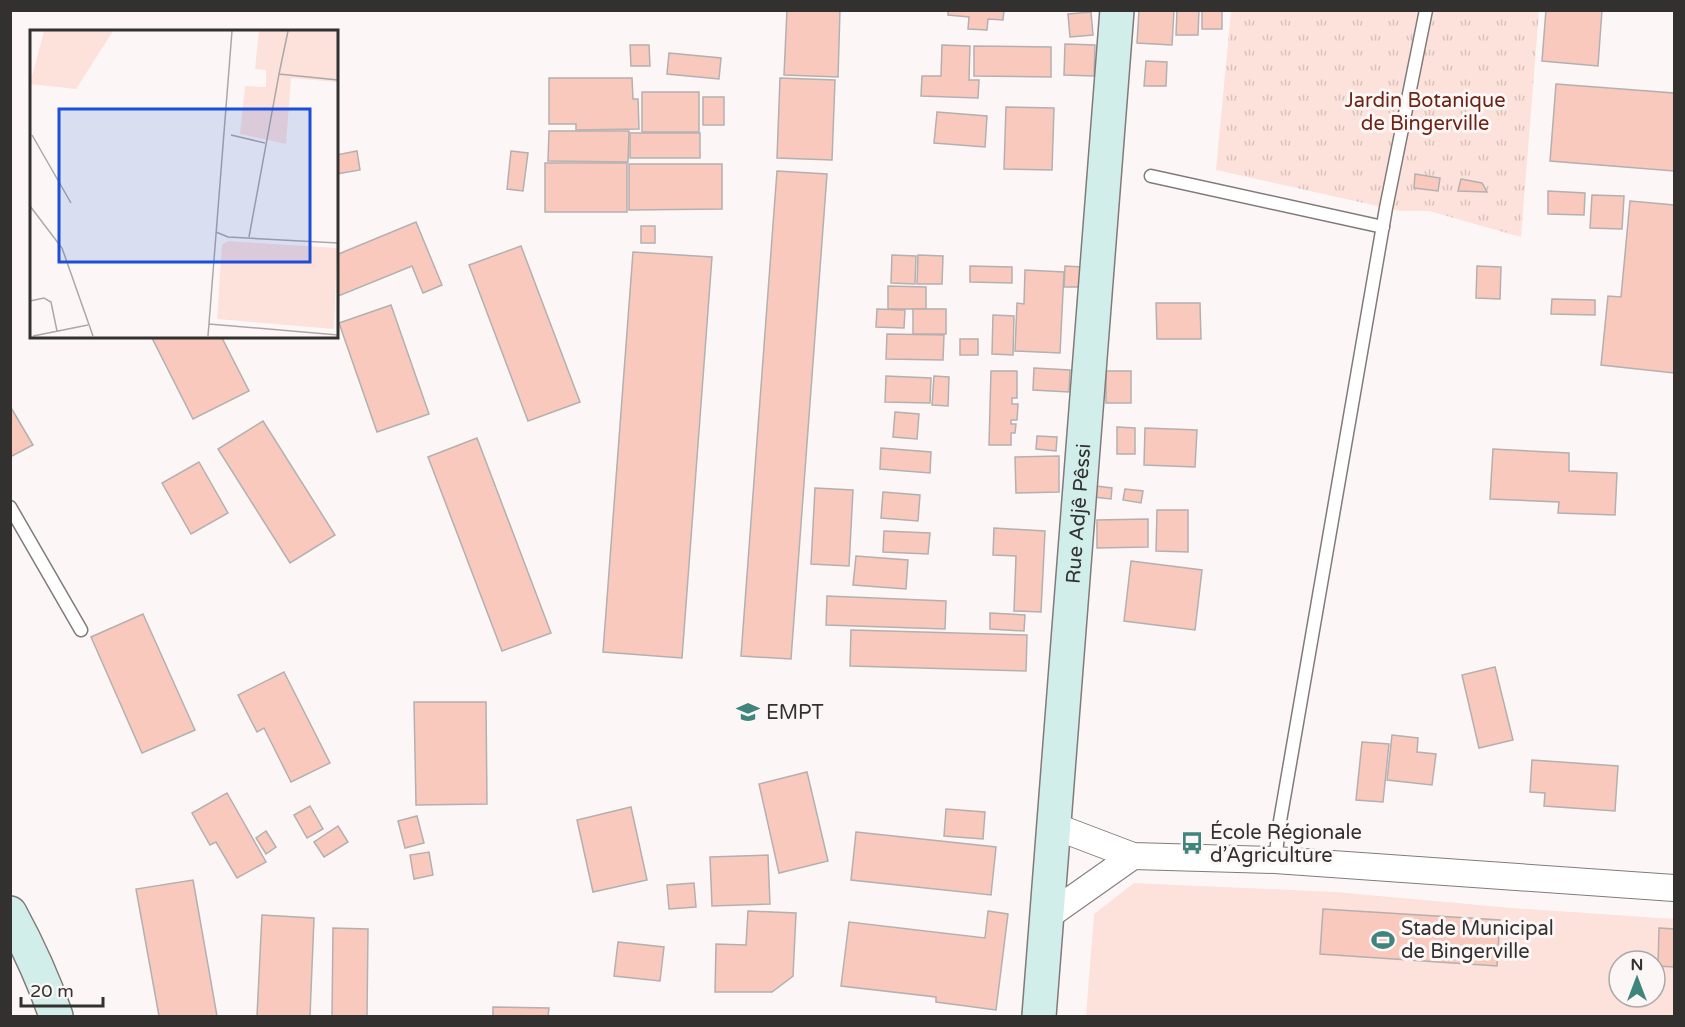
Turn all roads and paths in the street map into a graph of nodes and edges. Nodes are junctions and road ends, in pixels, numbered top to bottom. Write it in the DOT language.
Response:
graph roads {
  1 [pos="1117,10"];
  2 [pos="1426,10"];
  3 [pos="1151,176"];
  4 [pos="1383,227"];
  5 [pos="10,507"];
  6 [pos="81,630"];
  7 [pos="1054,826"];
  8 [pos="1133,856"];
  9 [pos="1275,860"];
  10 [pos="1674,888"];
  11 [pos="10,913"];
  12 [pos="1048,916"];
  13 [pos="56,1017"];
  14 [pos="1039,1017"];
  1 -- 7 [label="street, Rue Adjê Pêssi"];
  2 -- 4 [label="lane"];
  3 -- 4 [label="lane"];
  4 -- 9 [label="lane"];
  5 -- 6 [label="lane"];
  7 -- 8 [label="street"];
  7 -- 12 [label="street, Rue Adjê Pêssi"];
  8 -- 9 [label="street"];
  8 -- 12 [label="street"];
  9 -- 10 [label="street"];
  11 -- 13 [label="street"];
  12 -- 14 [label="street, Rue Adjê Pêssi"];
}
